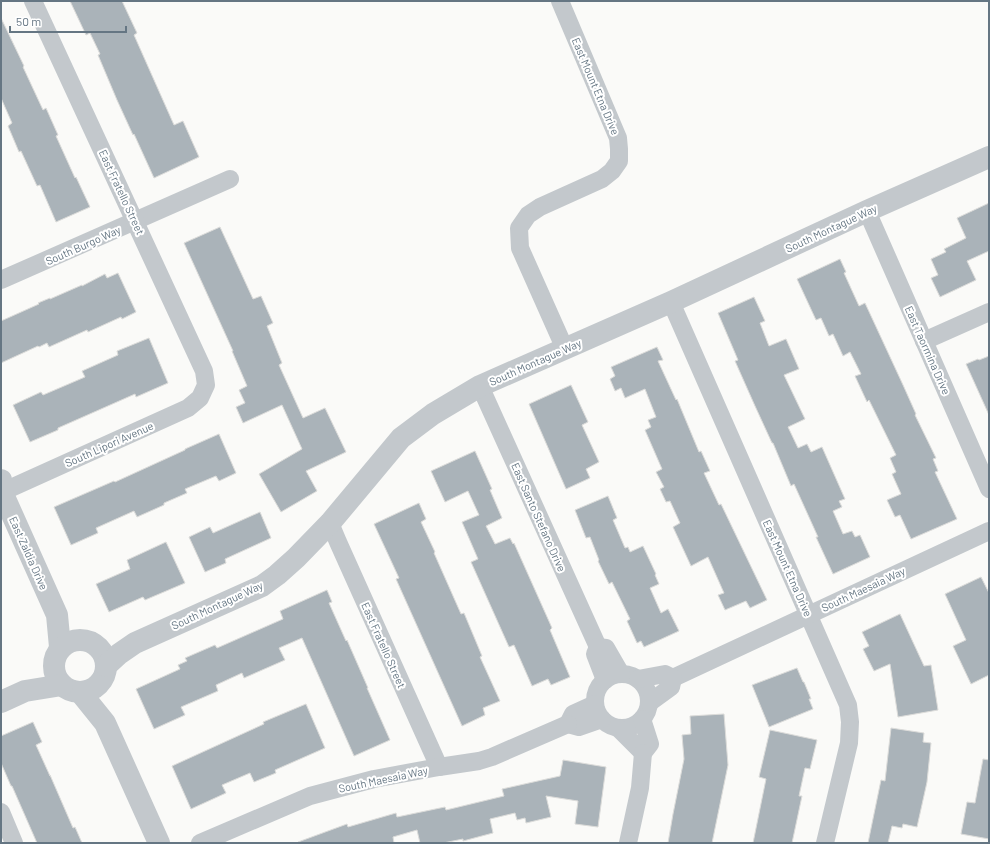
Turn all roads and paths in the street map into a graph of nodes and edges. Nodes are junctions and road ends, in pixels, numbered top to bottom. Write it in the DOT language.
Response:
graph roads {
  1 [pos="33,1"];
  2 [pos="560,1"];
  3 [pos="989,157"];
  4 [pos="230,180"];
  5 [pos="867,211"];
  6 [pos="135,222"];
  7 [pos="1,280"];
  8 [pos="671,302"];
  9 [pos="989,312"];
  10 [pos="924,341"];
  11 [pos="565,349"];
  12 [pos="206,385"];
  13 [pos="480,386"];
  14 [pos="1,488"];
  15 [pos="989,489"];
  16 [pos="330,523"];
  17 [pos="989,531"];
  18 [pos="808,614"];
  19 [pos="80,666"];
  20 [pos="613,677"];
  21 [pos="673,678"];
  22 [pos="638,679"];
  23 [pos="1,702"];
  24 [pos="649,703"];
  25 [pos="605,717"];
  26 [pos="642,719"];
  27 [pos="643,753"];
  28 [pos="439,767"];
  29 [pos="1,812"];
  30 [pos="14,843"];
  31 [pos="159,843"];
  32 [pos="200,843"];
  33 [pos="628,843"];
  34 [pos="825,843"];
  1 -- 6 [label="street, East Fratello Street"];
  2 -- 11 [label="street, East Mount Etna Drive"];
  3 -- 5 [label="street, South Montague Way"];
  4 -- 6 [label="street, South Burgo Way"];
  5 -- 8 [label="street, South Montague Way"];
  5 -- 10 [label="street, East Taormina Drive"];
  6 -- 7 [label="street, South Burgo Way"];
  6 -- 12 [label="street, East Fratello Street"];
  8 -- 11 [label="street, South Montague Way"];
  8 -- 18 [label="street, East Mount Etna Drive"];
  9 -- 10 [label="street"];
  10 -- 15 [label="street, East Taormina Drive"];
  11 -- 13 [label="street, South Montague Way"];
  12 -- 14 [label="street, South Lipori Avenue"];
  13 -- 16 [label="street, South Montague Way"];
  13 -- 20 [label="street, East Santo Stefano Drive"];
  14 -- 19 [label="street, East Zaldia Drive"];
  16 -- 19 [label="street, South Montague Way"];
  16 -- 28 [label="street, East Fratello Street"];
  17 -- 18 [label="street, South Maesaia Way"];
  18 -- 21 [label="street, South Maesaia Way"];
  18 -- 34 [label="street, East Mount Etna Drive"];
  19 -- 23 [label="street, South Montague Way"];
  19 -- 31 [label="street, East Zaldia Drive"];
  20 -- 22 [label="street"];
  20 -- 25 [label="street"];
  21 -- 22 [label="street"];
  21 -- 24 [label="street, South Maesaia Way"];
  22 -- 24 [label="street"];
  24 -- 26 [label="street"];
  25 -- 26 [label="street"];
  25 -- 27 [label="street"];
  25 -- 28 [label="street, South Maesaia Way"];
  26 -- 27 [label="street"];
  27 -- 33 [label="street"];
  28 -- 32 [label="street, South Maesaia Way"];
  29 -- 30 [label="street"];
}
